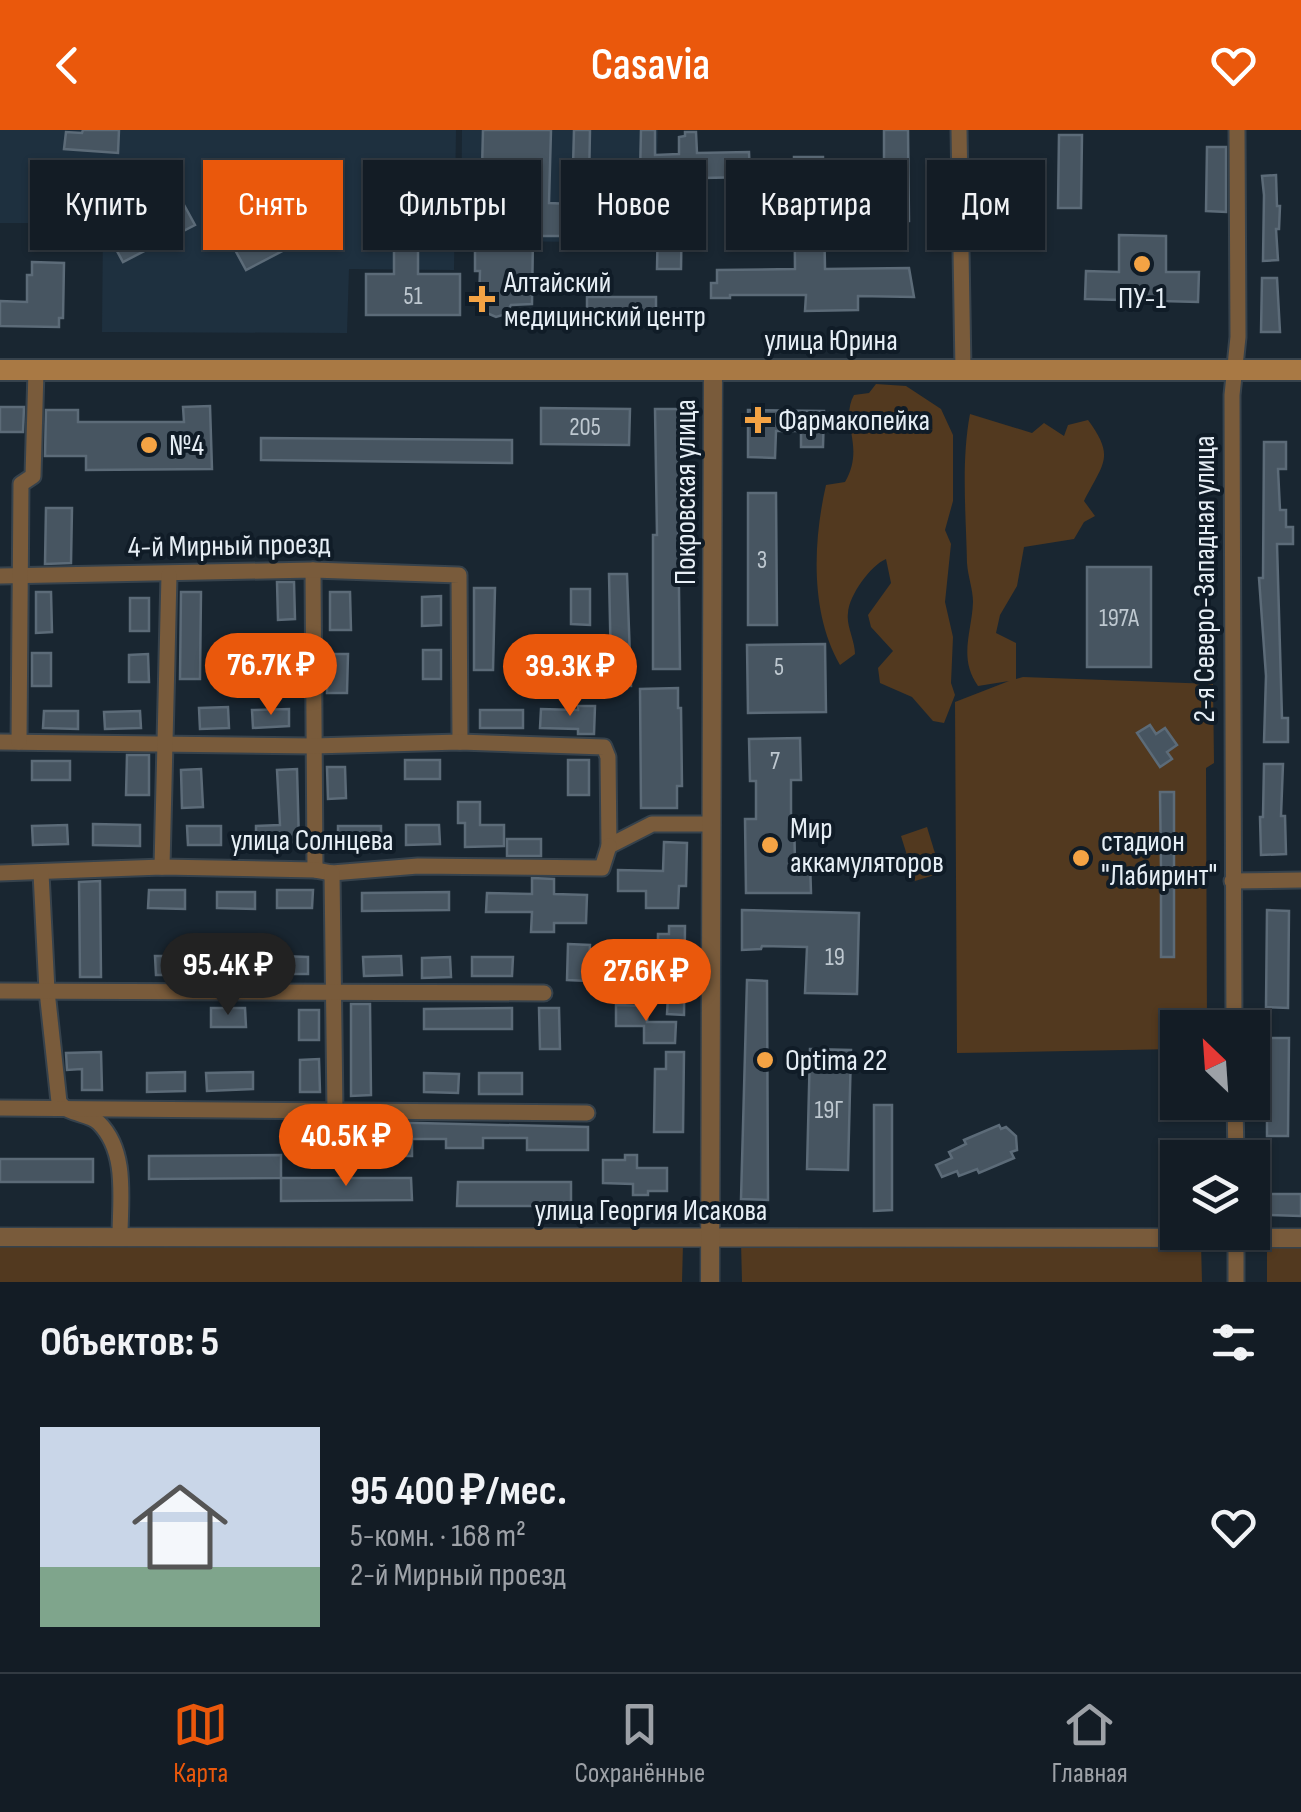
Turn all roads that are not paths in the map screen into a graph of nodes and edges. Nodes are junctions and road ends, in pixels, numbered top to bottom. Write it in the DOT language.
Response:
graph roads {
  1 [pos="960,130"];
  2 [pos="1237,130"];
  3 [pos="1234,369"];
  4 [pos="0,370"];
  5 [pos="36,370"];
  6 [pos="713,370"];
  7 [pos="963,370"];
  8 [pos="1301,370"];
  9 [pos="313,570"];
  10 [pos="19,575"];
  11 [pos="169,575"];
  12 [pos="0,576"];
  13 [pos="0,742"];
  14 [pos="18,742"];
  15 [pos="460,742"];
  16 [pos="164,744"];
  17 [pos="314,746"];
  18 [pos="711,824"];
  19 [pos="609,846"];
  20 [pos="162,867"];
  21 [pos="315,870"];
  22 [pos="0,873"];
  23 [pos="41,873"];
  24 [pos="332,873"];
  25 [pos="1232,880"];
  26 [pos="1301,880"];
  27 [pos="0,991"];
  28 [pos="46,991"];
  29 [pos="544,993"];
  30 [pos="334,994"];
  31 [pos="1234,1010"];
  32 [pos="62,1107"];
  33 [pos="0,1108"];
  34 [pos="334,1112"];
  35 [pos="587,1113"];
  36 [pos="1160,1235"];
  37 [pos="0,1237"];
  38 [pos="120,1237"];
  39 [pos="1270,1237"];
  40 [pos="710,1238"];
  41 [pos="1301,1238"];
  42 [pos="1236,1250"];
  43 [pos="710,1278"];
  44 [pos="1236,1282"];
  1 -- 7 [label="street"];
  2 -- 3 [label="street, 2-я Северо-Западная улица"];
  3 -- 7 [label="main road, улица Юрина"];
  3 -- 8 [label="main road, улица Юрина"];
  3 -- 25 [label="street, 2-я Северо-Западная улица"];
  4 -- 5 [label="main road, улица Юрина"];
  5 -- 6 [label="main road, улица Юрина"];
  5 -- 10 [label="street"];
  6 -- 7 [label="main road, улица Юрина"];
  6 -- 18 [label="street, Покровская улица"];
  9 -- 11 [label="street, 4-й Мирный проезд"];
  9 -- 15 [label="street, 4-й Мирный проезд"];
  9 -- 17 [label="street"];
  10 -- 11 [label="street, 4-й Мирный проезд"];
  10 -- 12 [label="street, 4-й Мирный проезд"];
  10 -- 14 [label="street"];
  11 -- 16 [label="street"];
  13 -- 14 [label="street"];
  14 -- 16 [label="street"];
  15 -- 17 [label="street"];
  15 -- 19 [label="street"];
  16 -- 17 [label="street"];
  16 -- 20 [label="street"];
  17 -- 21 [label="street"];
  18 -- 19 [label="street"];
  18 -- 40 [label="street, Покровская улица"];
  19 -- 24 [label="street, улица Солнцева"];
  20 -- 21 [label="street, улица Солнцева"];
  20 -- 23 [label="street, улица Солнцева"];
  21 -- 24 [label="street, улица Солнцева"];
  22 -- 23 [label="street, улица Солнцева"];
  23 -- 28 [label="street"];
  24 -- 30 [label="street"];
  25 -- 26 [label="street"];
  25 -- 31 [label="street, 2-я Северо-Западная улица"];
  27 -- 28 [label="street"];
  28 -- 30 [label="street"];
  28 -- 32 [label="street"];
  29 -- 30 [label="street"];
  30 -- 34 [label="street"];
  32 -- 33 [label="street"];
  32 -- 34 [label="street"];
  32 -- 38 [label="street"];
  34 -- 35 [label="street"];
  36 -- 40 [label="street, улица Георгия Исакова"];
  37 -- 38 [label="street, улица Георгия Исакова"];
  38 -- 40 [label="street, улица Георгия Исакова"];
  39 -- 41 [label="street, улица Георгия Исакова"];
  40 -- 43 [label="street, Покровская улица"];
  42 -- 44 [label="street"];
}
